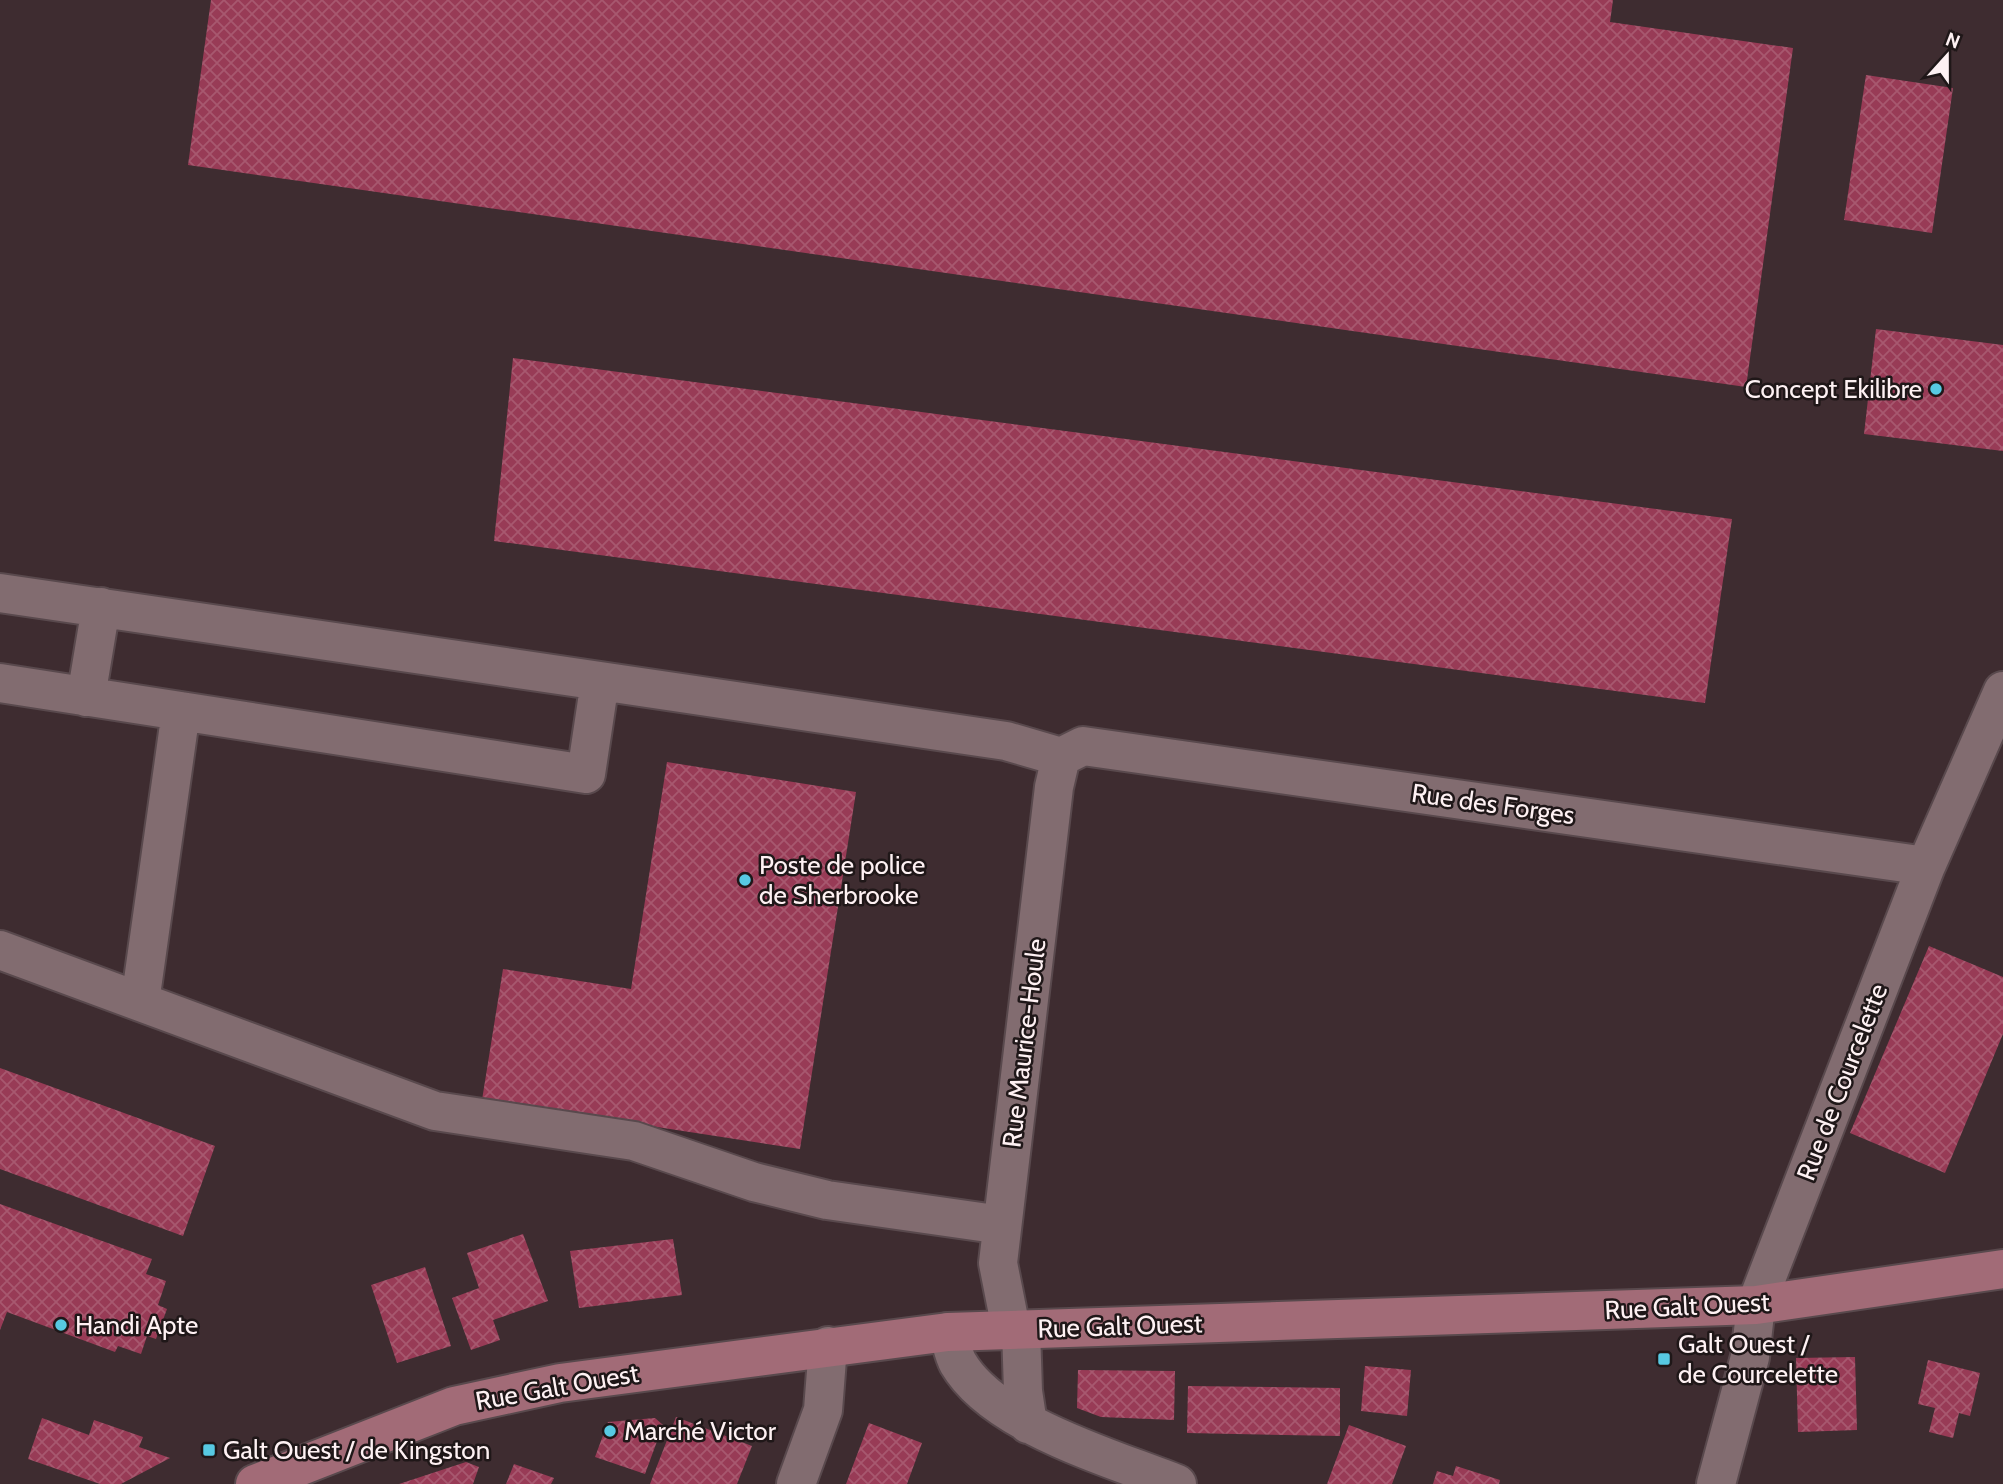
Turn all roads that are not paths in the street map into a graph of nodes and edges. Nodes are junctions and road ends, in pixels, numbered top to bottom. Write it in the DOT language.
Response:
graph roads {
  1 [pos="0,593"];
  2 [pos="100,607"];
  3 [pos="600,681"];
  4 [pos="0,683"];
  5 [pos="2003,691"];
  6 [pos="86,696"];
  7 [pos="181,711"];
  8 [pos="1061,757"];
  9 [pos="1926,866"];
  10 [pos="0,950"];
  11 [pos="140,1002"];
  12 [pos="1002,1225"];
  13 [pos="2003,1269"];
  14 [pos="1756,1305"];
  15 [pos="1016,1329"];
  16 [pos="948,1332"];
  17 [pos="828,1346"];
  18 [pos="1028,1424"];
  19 [pos="312,1472"];
  20 [pos="255,1484"];
  21 [pos="796,1484"];
  22 [pos="1177,1484"];
  23 [pos="1716,1484"];
  1 -- 2 [label="street"];
  2 -- 3 [label="street"];
  2 -- 6 [label="street"];
  3 -- 7 [label="street"];
  3 -- 8 [label="street"];
  4 -- 6 [label="street"];
  5 -- 9 [label="street, Rue de Courcelette"];
  6 -- 7 [label="street"];
  7 -- 11 [label="street"];
  8 -- 9 [label="street, Rue des Forges"];
  8 -- 12 [label="street, Rue Maurice-Houle"];
  9 -- 14 [label="street, Rue de Courcelette"];
  10 -- 11 [label="street"];
  11 -- 12 [label="street"];
  12 -- 15 [label="street, Rue Maurice-Houle"];
  13 -- 14 [label="main road, Rue Galt Ouest"];
  14 -- 15 [label="main road, Rue Galt Ouest"];
  14 -- 23 [label="street, Rue de Courcelette"];
  15 -- 16 [label="main road, Rue Galt Ouest"];
  15 -- 18 [label="street, Rue Maurice-Houle"];
  16 -- 17 [label="main road, Rue Galt Ouest"];
  16 -- 18 [label="street"];
  17 -- 19 [label="main road, Rue Galt Ouest"];
  17 -- 21 [label="street"];
  18 -- 22 [label="street"];
  19 -- 20 [label="main road, Rue Galt Ouest"];
}
